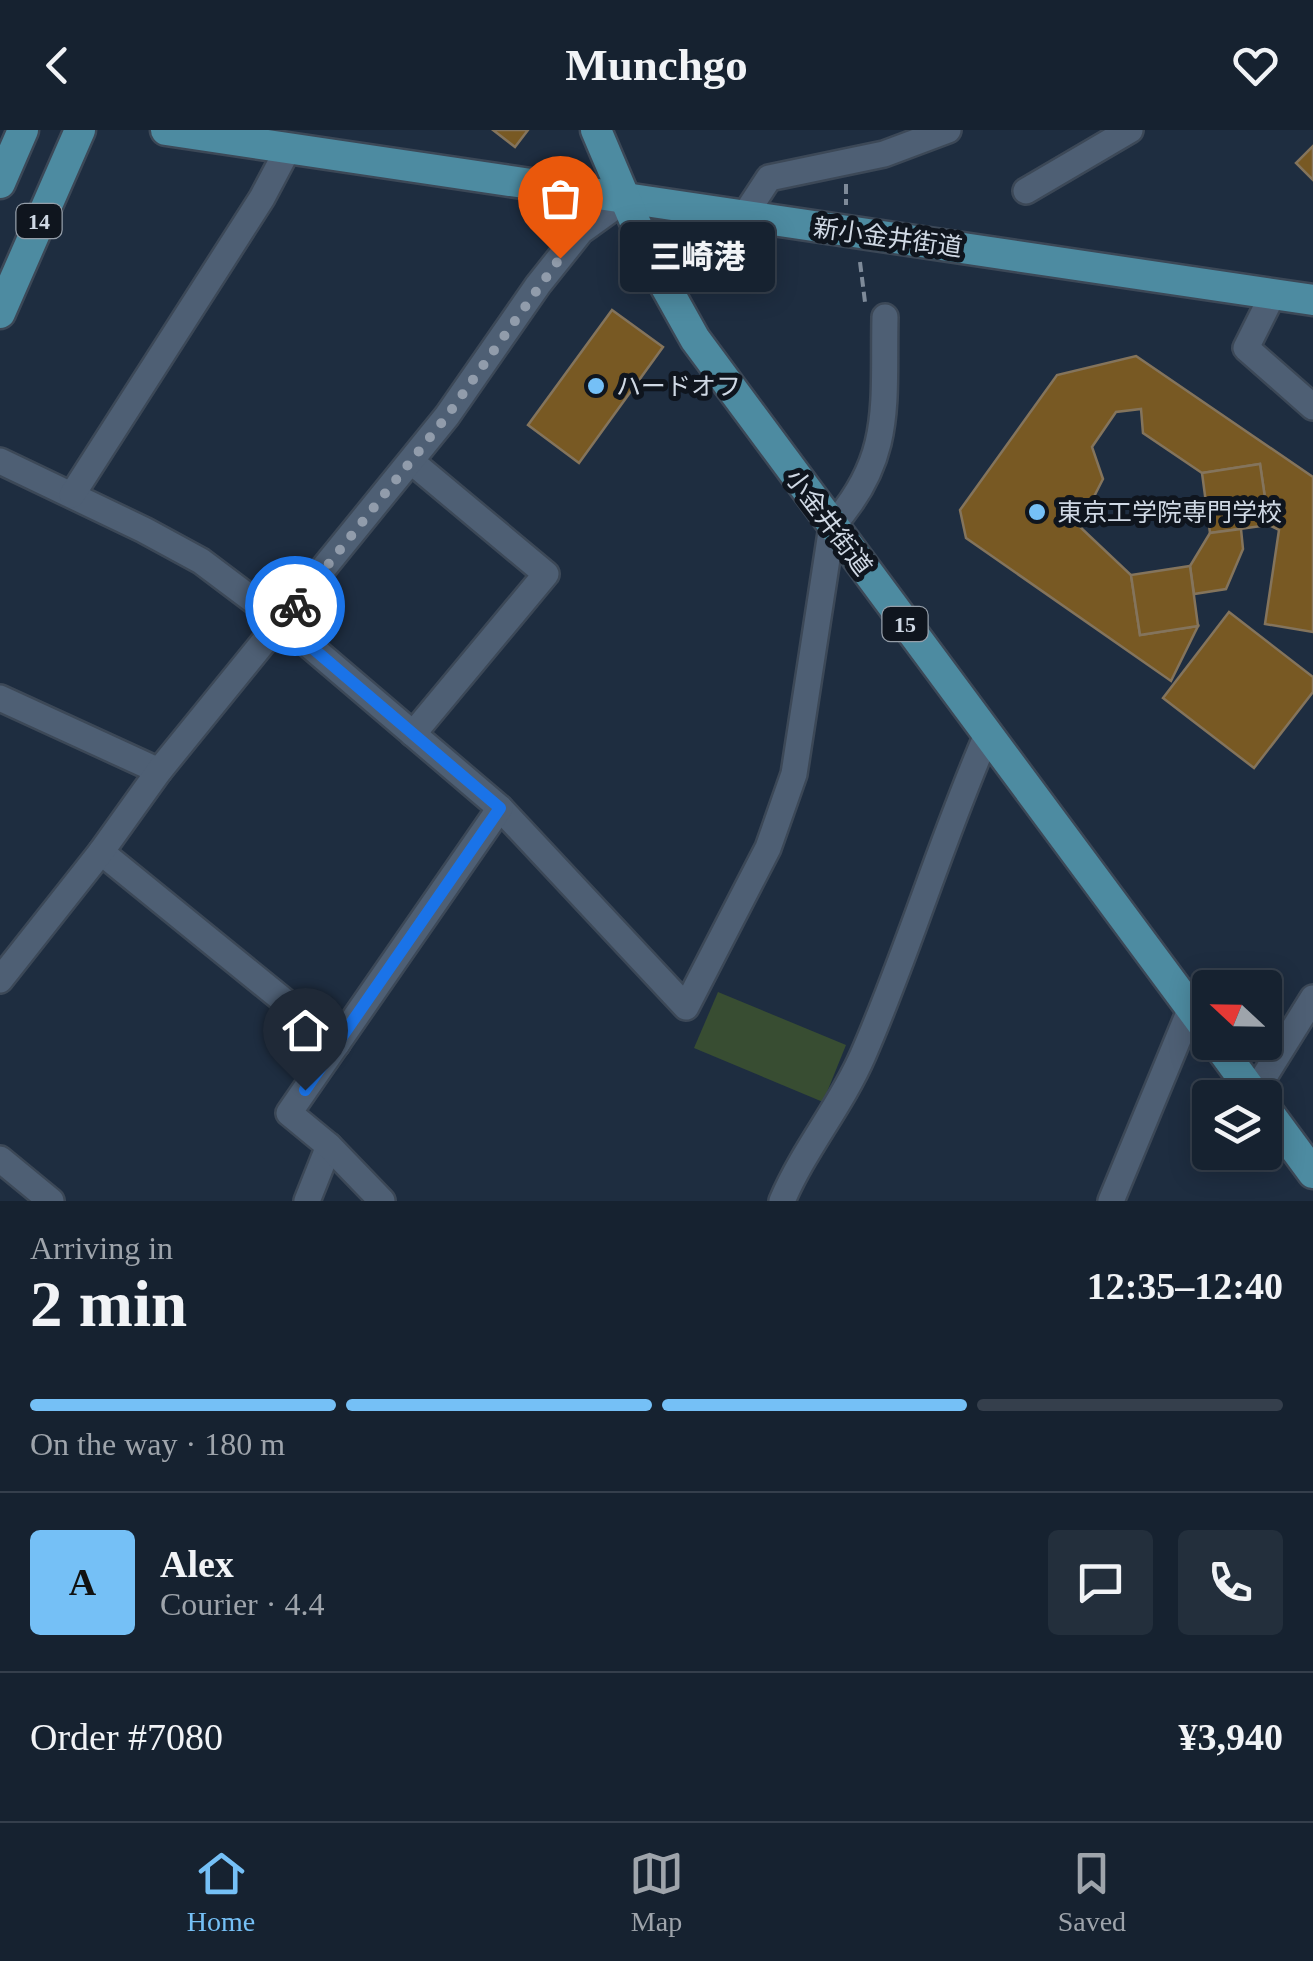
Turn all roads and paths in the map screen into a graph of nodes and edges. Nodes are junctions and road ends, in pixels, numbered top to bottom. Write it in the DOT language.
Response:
graph roads {
  1 [pos="23,130"];
  2 [pos="80,130"];
  3 [pos="166,130"];
  4 [pos="596,130"];
  5 [pos="948,130"];
  6 [pos="1130,130"];
  7 [pos="289,147"];
  8 [pos="0,183"];
  9 [pos="1026,191"];
  10 [pos="624,200"];
  11 [pos="744,216"];
  12 [pos="1272,294"];
  13 [pos="1313,300"];
  14 [pos="0,312"];
  15 [pos="885,318"];
  16 [pos="1313,407"];
  17 [pos="0,461"];
  18 [pos="412,462"];
  19 [pos="72,495"];
  20 [pos="832,526"];
  21 [pos="282,622"];
  22 [pos="0,698"];
  23 [pos="413,734"];
  24 [pos="987,735"];
  25 [pos="159,771"];
  26 [pos="500,808"];
  27 [pos="101,852"];
  28 [pos="0,979"];
  29 [pos="1313,998"];
  30 [pos="1190,1008"];
  31 [pos="1192,1011"];
  32 [pos="336,1044"];
  33 [pos="1270,1080"];
  34 [pos="1282,1131"];
  35 [pos="329,1146"];
  36 [pos="0,1158"];
  37 [pos="1313,1173"];
  38 [pos="51,1201"];
  39 [pos="306,1201"];
  40 [pos="382,1201"];
  41 [pos="782,1201"];
  42 [pos="1111,1201"];
  1 -- 8 [label="main road, 14"];
  2 -- 14 [label="main road, 14"];
  3 -- 7 [label="main road, 新小金井街道"];
  4 -- 10 [label="main road, 小金井街道 / 15"];
  5 -- 11 [label="street"];
  6 -- 9 [label="street"];
  7 -- 10 [label="main road, 新小金井街道"];
  7 -- 19 [label="street"];
  10 -- 11 [label="main road, 新小金井街道"];
  10 -- 18 [label="street"];
  10 -- 20 [label="main road, 小金井街道 / 15"];
  11 -- 12 [label="main road, 新小金井街道"];
  12 -- 13 [label="main road, 新小金井街道"];
  12 -- 16 [label="street"];
  15 -- 20 [label="street"];
  17 -- 19 [label="street"];
  18 -- 21 [label="street"];
  18 -- 23 [label="street"];
  19 -- 21 [label="street"];
  20 -- 24 [label="main road, 小金井街道 / 15"];
  20 -- 26 [label="street"];
  21 -- 23 [label="street"];
  21 -- 25 [label="street"];
  22 -- 25 [label="street"];
  23 -- 26 [label="street"];
  24 -- 30 [label="main road, 小金井街道 / 15"];
  24 -- 41 [label="street"];
  25 -- 27 [label="street"];
  26 -- 32 [label="street"];
  27 -- 28 [label="street"];
  27 -- 32 [label="street"];
  29 -- 33 [label="street"];
  30 -- 31 [label="main road, 小金井街道 / 15"];
  30 -- 42 [label="street"];
  32 -- 35 [label="street"];
  34 -- 37 [label="main road"];
  35 -- 39 [label="street"];
  35 -- 40 [label="street"];
  36 -- 38 [label="street"];
}
